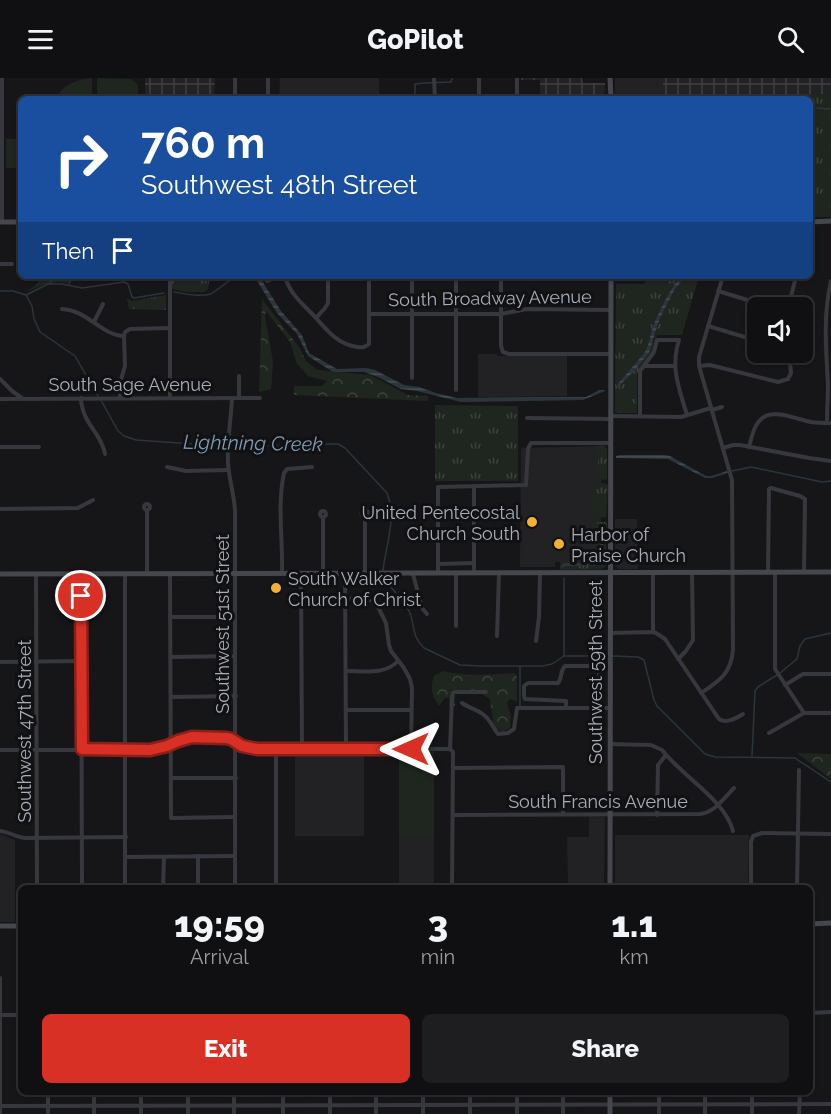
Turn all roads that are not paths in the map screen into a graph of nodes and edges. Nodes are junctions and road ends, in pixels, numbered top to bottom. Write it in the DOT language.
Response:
graph roads {
  1 [pos="2,78"];
  2 [pos="235,78"];
  3 [pos="268,78"];
  4 [pos="434,78"];
  5 [pos="478,78"];
  6 [pos="517,78"];
  7 [pos="610,78"];
  8 [pos="235,96"];
  9 [pos="268,96"];
  10 [pos="435,96"];
  11 [pos="478,96"];
  12 [pos="517,96"];
  13 [pos="611,96"];
  14 [pos="1,222"];
  15 [pos="18,222"];
  16 [pos="813,222"];
  17 [pos="831,222"];
  18 [pos="0,264"];
  19 [pos="12,264"];
  20 [pos="170,279"];
  21 [pos="272,279"];
  22 [pos="286,279"];
  23 [pos="328,279"];
  24 [pos="369,279"];
  25 [pos="412,279"];
  26 [pos="456,279"];
  27 [pos="501,279"];
  28 [pos="611,279"];
  29 [pos="722,279"];
  30 [pos="795,279"];
  31 [pos="267,281"];
  32 [pos="831,281"];
  33 [pos="718,291"];
  34 [pos="791,297"];
  35 [pos="747,300"];
  36 [pos="103,304"];
  37 [pos="62,309"];
  38 [pos="611,310"];
  39 [pos="369,314"];
  40 [pos="412,314"];
  41 [pos="501,314"];
  42 [pos="456,315"];
  43 [pos="316,318"];
  44 [pos="94,322"];
  45 [pos="708,326"];
  46 [pos="170,328"];
  47 [pos="124,336"];
  48 [pos="747,338"];
  49 [pos="611,354"];
  50 [pos="790,363"];
  51 [pos="644,366"];
  52 [pos="675,366"];
  53 [pos="699,366"];
  54 [pos="239,376"];
  55 [pos="412,378"];
  56 [pos="0,379"];
  57 [pos="830,388"];
  58 [pos="456,390"];
  59 [pos="22,398"];
  60 [pos="81,398"];
  61 [pos="120,398"];
  62 [pos="170,398"];
  63 [pos="231,398"];
  64 [pos="239,398"];
  65 [pos="260,398"];
  66 [pos="0,399"];
  67 [pos="722,407"];
  68 [pos="711,409"];
  69 [pos="687,415"];
  70 [pos="640,416"];
  71 [pos="527,417"];
  72 [pos="611,418"];
  73 [pos="829,423"];
  74 [pos="611,443"];
  75 [pos="0,447"];
  76 [pos="39,447"];
  77 [pos="749,447"];
  78 [pos="723,448"];
  79 [pos="105,454"];
  80 [pos="831,461"];
  81 [pos="167,467"];
  82 [pos="312,467"];
  83 [pos="228,470"];
  84 [pos="474,486"];
  85 [pos="93,500"];
  86 [pos="0,509"];
  87 [pos="147,511"];
  88 [pos="323,517"];
  89 [pos="365,518"];
  90 [pos="474,563"];
  91 [pos="438,564"];
  92 [pos="610,572"];
  93 [pos="804,572"];
  94 [pos="831,572"];
  95 [pos="652,573"];
  96 [pos="692,573"];
  97 [pos="733,573"];
  98 [pos="771,573"];
  99 [pos="0,574"];
  100 [pos="36,574"];
  101 [pos="81,574"];
  102 [pos="125,574"];
  103 [pos="147,574"];
  104 [pos="170,574"];
  105 [pos="234,574"];
  106 [pos="282,574"];
  107 [pos="301,574"];
  108 [pos="323,574"];
  109 [pos="345,574"];
  110 [pos="365,574"];
  111 [pos="413,574"];
  112 [pos="438,574"];
  113 [pos="456,574"];
  114 [pos="474,574"];
  115 [pos="499,574"];
  116 [pos="540,574"];
  117 [pos="346,599"];
  118 [pos="427,614"];
  119 [pos="170,617"];
  120 [pos="234,617"];
  121 [pos="456,626"];
  122 [pos="653,632"];
  123 [pos="610,633"];
  124 [pos="497,636"];
  125 [pos="536,641"];
  126 [pos="235,656"];
  127 [pos="171,657"];
  128 [pos="678,659"];
  129 [pos="38,661"];
  130 [pos="81,661"];
  131 [pos="398,661"];
  132 [pos="0,662"];
  133 [pos="347,671"];
  134 [pos="831,674"];
  135 [pos="785,685"];
  136 [pos="486,692"];
  137 [pos="701,693"];
  138 [pos="236,696"];
  139 [pos="171,697"];
  140 [pos="462,703"];
  141 [pos="566,708"];
  142 [pos="599,708"];
  143 [pos="610,708"];
  144 [pos="411,710"];
  145 [pos="346,711"];
  146 [pos="804,713"];
  147 [pos="831,713"];
  148 [pos="743,714"];
  149 [pos="769,734"];
  150 [pos="236,742"];
  151 [pos="171,744"];
  152 [pos="610,744"];
  153 [pos="82,749"];
  154 [pos="276,749"];
  155 [pos="346,749"];
  156 [pos="411,749"];
  157 [pos="450,749"];
  158 [pos="0,750"];
  159 [pos="38,750"];
  160 [pos="126,750"];
  161 [pos="302,750"];
  162 [pos="666,755"];
  163 [pos="453,768"];
  164 [pos="799,770"];
  165 [pos="171,778"];
  166 [pos="236,778"];
  167 [pos="734,788"];
  168 [pos="717,804"];
  169 [pos="564,814"];
  170 [pos="453,815"];
  171 [pos="610,815"];
  172 [pos="657,815"];
  173 [pos="235,817"];
  174 [pos="0,831"];
  175 [pos="733,831"];
  176 [pos="797,834"];
  177 [pos="831,834"];
  178 [pos="82,837"];
  179 [pos="126,837"];
  180 [pos="38,838"];
  181 [pos="126,856"];
  182 [pos="198,856"];
  183 [pos="235,856"];
  184 [pos="164,857"];
  185 [pos="38,885"];
  186 [pos="82,885"];
  187 [pos="126,885"];
  188 [pos="163,885"];
  189 [pos="198,885"];
  190 [pos="235,885"];
  191 [pos="276,885"];
  192 [pos="452,885"];
  193 [pos="610,885"];
  194 [pos="751,885"];
  195 [pos="797,885"];
  196 [pos="831,923"];
  197 [pos="813,924"];
  198 [pos="0,926"];
  199 [pos="18,926"];
  200 [pos="0,978"];
  201 [pos="831,1012"];
  202 [pos="813,1013"];
  203 [pos="0,1015"];
  204 [pos="18,1015"];
  205 [pos="48,1095"];
  206 [pos="94,1095"];
  207 [pos="141,1095"];
  208 [pos="188,1095"];
  209 [pos="234,1095"];
  210 [pos="283,1095"];
  211 [pos="330,1095"];
  212 [pos="376,1095"];
  213 [pos="423,1095"];
  214 [pos="470,1095"];
  215 [pos="517,1095"];
  216 [pos="563,1095"];
  217 [pos="610,1095"];
  218 [pos="659,1095"];
  219 [pos="705,1095"];
  220 [pos="752,1095"];
  221 [pos="800,1095"];
  222 [pos="799,1103"];
  223 [pos="659,1104"];
  224 [pos="705,1104"];
  225 [pos="752,1104"];
  226 [pos="831,1104"];
  227 [pos="234,1105"];
  228 [pos="283,1105"];
  229 [pos="423,1105"];
  230 [pos="470,1105"];
  231 [pos="517,1105"];
  232 [pos="563,1105"];
  233 [pos="610,1105"];
  234 [pos="0,1106"];
  235 [pos="48,1106"];
  236 [pos="94,1106"];
  237 [pos="141,1106"];
  238 [pos="188,1106"];
  239 [pos="330,1106"];
  240 [pos="376,1106"];
  241 [pos="0,1114"];
  242 [pos="48,1114"];
  243 [pos="94,1114"];
  244 [pos="141,1114"];
  245 [pos="188,1114"];
  246 [pos="234,1114"];
  247 [pos="283,1114"];
  248 [pos="330,1114"];
  249 [pos="376,1114"];
  250 [pos="423,1114"];
  251 [pos="470,1114"];
  252 [pos="517,1114"];
  253 [pos="563,1114"];
  254 [pos="610,1114"];
  255 [pos="659,1114"];
  256 [pos="705,1114"];
  257 [pos="752,1114"];
  258 [pos="799,1114"];
  1 -- 14 [label="street"];
  2 -- 8 [label="street"];
  3 -- 9 [label="street"];
  4 -- 10 [label="street"];
  5 -- 11 [label="street"];
  6 -- 12 [label="street"];
  7 -- 13 [label="main road"];
  14 -- 15 [label="main road"];
  16 -- 17 [label="main road"];
  18 -- 19 [label="street"];
  20 -- 46 [label="street"];
  21 -- 31 [label="street"];
  22 -- 43 [label="street"];
  23 -- 43 [label="street"];
  24 -- 39 [label="street"];
  25 -- 40 [label="street"];
  26 -- 42 [label="street"];
  27 -- 41 [label="street"];
  28 -- 38 [label="main road, Southwest 59th Street"];
  29 -- 33 [label="street"];
  30 -- 34 [label="street"];
  32 -- 57 [label="street"];
  33 -- 35 [label="street"];
  33 -- 45 [label="street"];
  36 -- 44 [label="street"];
  37 -- 44 [label="street"];
  38 -- 41 [label="street, South Broadway Avenue"];
  38 -- 49 [label="main road, Southwest 59th Street"];
  39 -- 40 [label="street, South Broadway Avenue"];
  39 -- 43 [label="street"];
  40 -- 42 [label="street, South Broadway Avenue"];
  40 -- 55 [label="street"];
  41 -- 42 [label="street, South Broadway Avenue"];
  41 -- 49 [label="street"];
  42 -- 58 [label="street"];
  44 -- 47 [label="street"];
  45 -- 48 [label="street"];
  45 -- 53 [label="street"];
  46 -- 47 [label="street"];
  46 -- 62 [label="street"];
  47 -- 61 [label="street"];
  49 -- 72 [label="main road, Southwest 59th Street"];
  50 -- 53 [label="street"];
  51 -- 52 [label="street"];
  51 -- 52 [label="street"];
  51 -- 70 [label="street"];
  52 -- 69 [label="street"];
  53 -- 68 [label="street"];
  54 -- 64 [label="street"];
  56 -- 59 [label="street"];
  57 -- 73 [label="street"];
  59 -- 60 [label="street, South Sage Avenue"];
  59 -- 66 [label="street, South Sage Avenue"];
  60 -- 61 [label="street, South Sage Avenue"];
  60 -- 79 [label="street"];
  61 -- 62 [label="street, South Sage Avenue"];
  62 -- 63 [label="street, South Sage Avenue"];
  63 -- 64 [label="street, South Sage Avenue"];
  63 -- 83 [label="street, Southwest 51st Street"];
  64 -- 65 [label="street, South Sage Avenue"];
  67 -- 68 [label="street"];
  68 -- 69 [label="street"];
  68 -- 78 [label="street"];
  69 -- 70 [label="street"];
  70 -- 72 [label="street"];
  71 -- 72 [label="street"];
  72 -- 74 [label="main road, Southwest 59th Street"];
  73 -- 77 [label="street"];
  74 -- 84 [label="street"];
  74 -- 92 [label="main road, Southwest 59th Street"];
  75 -- 76 [label="street"];
  77 -- 78 [label="street"];
  77 -- 80 [label="street"];
  78 -- 97 [label="street"];
  81 -- 83 [label="street"];
  82 -- 106 [label="street"];
  83 -- 105 [label="street, Southwest 51st Street"];
  84 -- 90 [label="street"];
  84 -- 91 [label="street"];
  85 -- 86 [label="street"];
  87 -- 103 [label="street"];
  88 -- 108 [label="street"];
  89 -- 110 [label="street"];
  90 -- 91 [label="street"];
  90 -- 114 [label="street"];
  91 -- 112 [label="street"];
  92 -- 95 [label="main road"];
  92 -- 116 [label="main road"];
  92 -- 123 [label="main road, Southwest 59th Street"];
  93 -- 94 [label="main road"];
  93 -- 98 [label="main road"];
  93 -- 98 [label="street"];
  95 -- 96 [label="main road"];
  95 -- 122 [label="street"];
  96 -- 97 [label="main road"];
  96 -- 128 [label="street"];
  97 -- 98 [label="main road"];
  97 -- 137 [label="street"];
  98 -- 135 [label="street"];
  99 -- 100 [label="main road"];
  100 -- 101 [label="main road"];
  100 -- 129 [label="street, Southwest 47th Street"];
  101 -- 102 [label="main road"];
  101 -- 130 [label="street"];
  102 -- 103 [label="main road"];
  102 -- 160 [label="street"];
  103 -- 104 [label="main road"];
  104 -- 105 [label="main road"];
  104 -- 119 [label="street"];
  105 -- 106 [label="main road"];
  105 -- 120 [label="street, Southwest 51st Street"];
  106 -- 107 [label="main road"];
  107 -- 108 [label="main road"];
  107 -- 161 [label="street"];
  108 -- 109 [label="main road"];
  109 -- 110 [label="main road"];
  109 -- 117 [label="street"];
  110 -- 111 [label="main road"];
  111 -- 112 [label="main road"];
  111 -- 118 [label="street"];
  112 -- 113 [label="main road"];
  113 -- 114 [label="main road"];
  113 -- 121 [label="street"];
  114 -- 115 [label="main road"];
  115 -- 116 [label="main road"];
  115 -- 124 [label="street"];
  116 -- 125 [label="street"];
  117 -- 131 [label="street"];
  117 -- 133 [label="street"];
  119 -- 120 [label="street"];
  119 -- 127 [label="street"];
  120 -- 126 [label="street, Southwest 51st Street"];
  122 -- 123 [label="street"];
  122 -- 128 [label="street"];
  123 -- 143 [label="main road, Southwest 59th Street"];
  126 -- 127 [label="street"];
  126 -- 138 [label="street, Southwest 51st Street"];
  127 -- 139 [label="street"];
  128 -- 137 [label="street"];
  129 -- 130 [label="street"];
  129 -- 132 [label="street"];
  129 -- 159 [label="street, Southwest 47th Street"];
  130 -- 153 [label="street"];
  131 -- 133 [label="street"];
  131 -- 144 [label="street"];
  133 -- 145 [label="street"];
  134 -- 135 [label="street"];
  135 -- 146 [label="street"];
  136 -- 157 [label="street"];
  137 -- 148 [label="street"];
  138 -- 139 [label="street"];
  138 -- 150 [label="street, Southwest 51st Street"];
  139 -- 151 [label="street"];
  140 -- 141 [label="street"];
  141 -- 142 [label="street"];
  141 -- 142 [label="street"];
  142 -- 143 [label="street"];
  143 -- 152 [label="main road, Southwest 59th Street"];
  144 -- 145 [label="street"];
  144 -- 156 [label="street"];
  145 -- 155 [label="street"];
  146 -- 147 [label="street"];
  146 -- 149 [label="street"];
  150 -- 151 [label="street"];
  150 -- 154 [label="street"];
  150 -- 166 [label="street, Southwest 51st Street"];
  151 -- 160 [label="street"];
  151 -- 165 [label="street"];
  152 -- 162 [label="street"];
  152 -- 171 [label="main road, Southwest 59th Street"];
  153 -- 159 [label="street"];
  153 -- 160 [label="street"];
  153 -- 178 [label="street"];
  154 -- 161 [label="street"];
  154 -- 191 [label="street"];
  155 -- 156 [label="street"];
  155 -- 161 [label="street"];
  156 -- 157 [label="street"];
  157 -- 163 [label="street"];
  158 -- 159 [label="street"];
  159 -- 180 [label="street, Southwest 47th Street"];
  160 -- 179 [label="street"];
  162 -- 168 [label="street"];
  162 -- 172 [label="street"];
  163 -- 169 [label="street"];
  163 -- 170 [label="street"];
  164 -- 176 [label="street"];
  165 -- 166 [label="street"];
  165 -- 173 [label="street"];
  166 -- 173 [label="street, Southwest 51st Street"];
  167 -- 168 [label="street, South Francis Avenue"];
  168 -- 172 [label="street, South Francis Avenue"];
  168 -- 175 [label="street"];
  169 -- 170 [label="street, South Francis Avenue"];
  169 -- 171 [label="street, South Francis Avenue"];
  170 -- 192 [label="street"];
  171 -- 172 [label="street, South Francis Avenue"];
  171 -- 193 [label="main road, Southwest 59th Street"];
  173 -- 183 [label="street, Southwest 51st Street"];
  174 -- 180 [label="street"];
  176 -- 177 [label="street"];
  176 -- 194 [label="street"];
  176 -- 195 [label="street"];
  178 -- 179 [label="street"];
  178 -- 180 [label="street"];
  178 -- 186 [label="street"];
  179 -- 181 [label="street"];
  180 -- 185 [label="street, Southwest 47th Street"];
  181 -- 184 [label="street"];
  181 -- 187 [label="street"];
  182 -- 183 [label="street"];
  182 -- 184 [label="street"];
  182 -- 189 [label="street"];
  183 -- 190 [label="street, Southwest 51st Street"];
  184 -- 188 [label="street"];
  196 -- 197 [label="main road"];
  198 -- 199 [label="main road"];
  200 -- 203 [label="street"];
  201 -- 202 [label="street"];
  203 -- 204 [label="street"];
  203 -- 234 [label="street"];
  205 -- 235 [label="street"];
  206 -- 236 [label="street"];
  207 -- 237 [label="street"];
  208 -- 238 [label="street"];
  209 -- 227 [label="street"];
  210 -- 228 [label="street"];
  211 -- 239 [label="street"];
  212 -- 240 [label="street"];
  213 -- 229 [label="street"];
  214 -- 230 [label="street"];
  215 -- 231 [label="street"];
  216 -- 232 [label="street"];
  217 -- 233 [label="main road"];
  218 -- 223 [label="street"];
  219 -- 224 [label="street"];
  220 -- 225 [label="street"];
  221 -- 222 [label="street"];
  222 -- 225 [label="street"];
  222 -- 226 [label="street"];
  222 -- 258 [label="street"];
  223 -- 224 [label="street"];
  223 -- 233 [label="street"];
  223 -- 255 [label="street"];
  224 -- 225 [label="street"];
  224 -- 256 [label="street"];
  225 -- 257 [label="street"];
  227 -- 228 [label="street"];
  227 -- 238 [label="street"];
  227 -- 246 [label="street"];
  228 -- 239 [label="street"];
  228 -- 247 [label="street"];
  229 -- 230 [label="street"];
  229 -- 240 [label="street"];
  229 -- 250 [label="street"];
  230 -- 231 [label="street"];
  230 -- 251 [label="street"];
  231 -- 232 [label="street"];
  231 -- 252 [label="street"];
  232 -- 233 [label="street"];
  232 -- 253 [label="street"];
  233 -- 254 [label="main road"];
  234 -- 235 [label="street"];
  234 -- 241 [label="street"];
  235 -- 236 [label="street"];
  235 -- 242 [label="street"];
  236 -- 237 [label="street"];
  236 -- 243 [label="street"];
  237 -- 238 [label="street"];
  237 -- 244 [label="street"];
  238 -- 245 [label="street"];
  239 -- 240 [label="street"];
  239 -- 248 [label="street"];
  240 -- 249 [label="street"];
}
